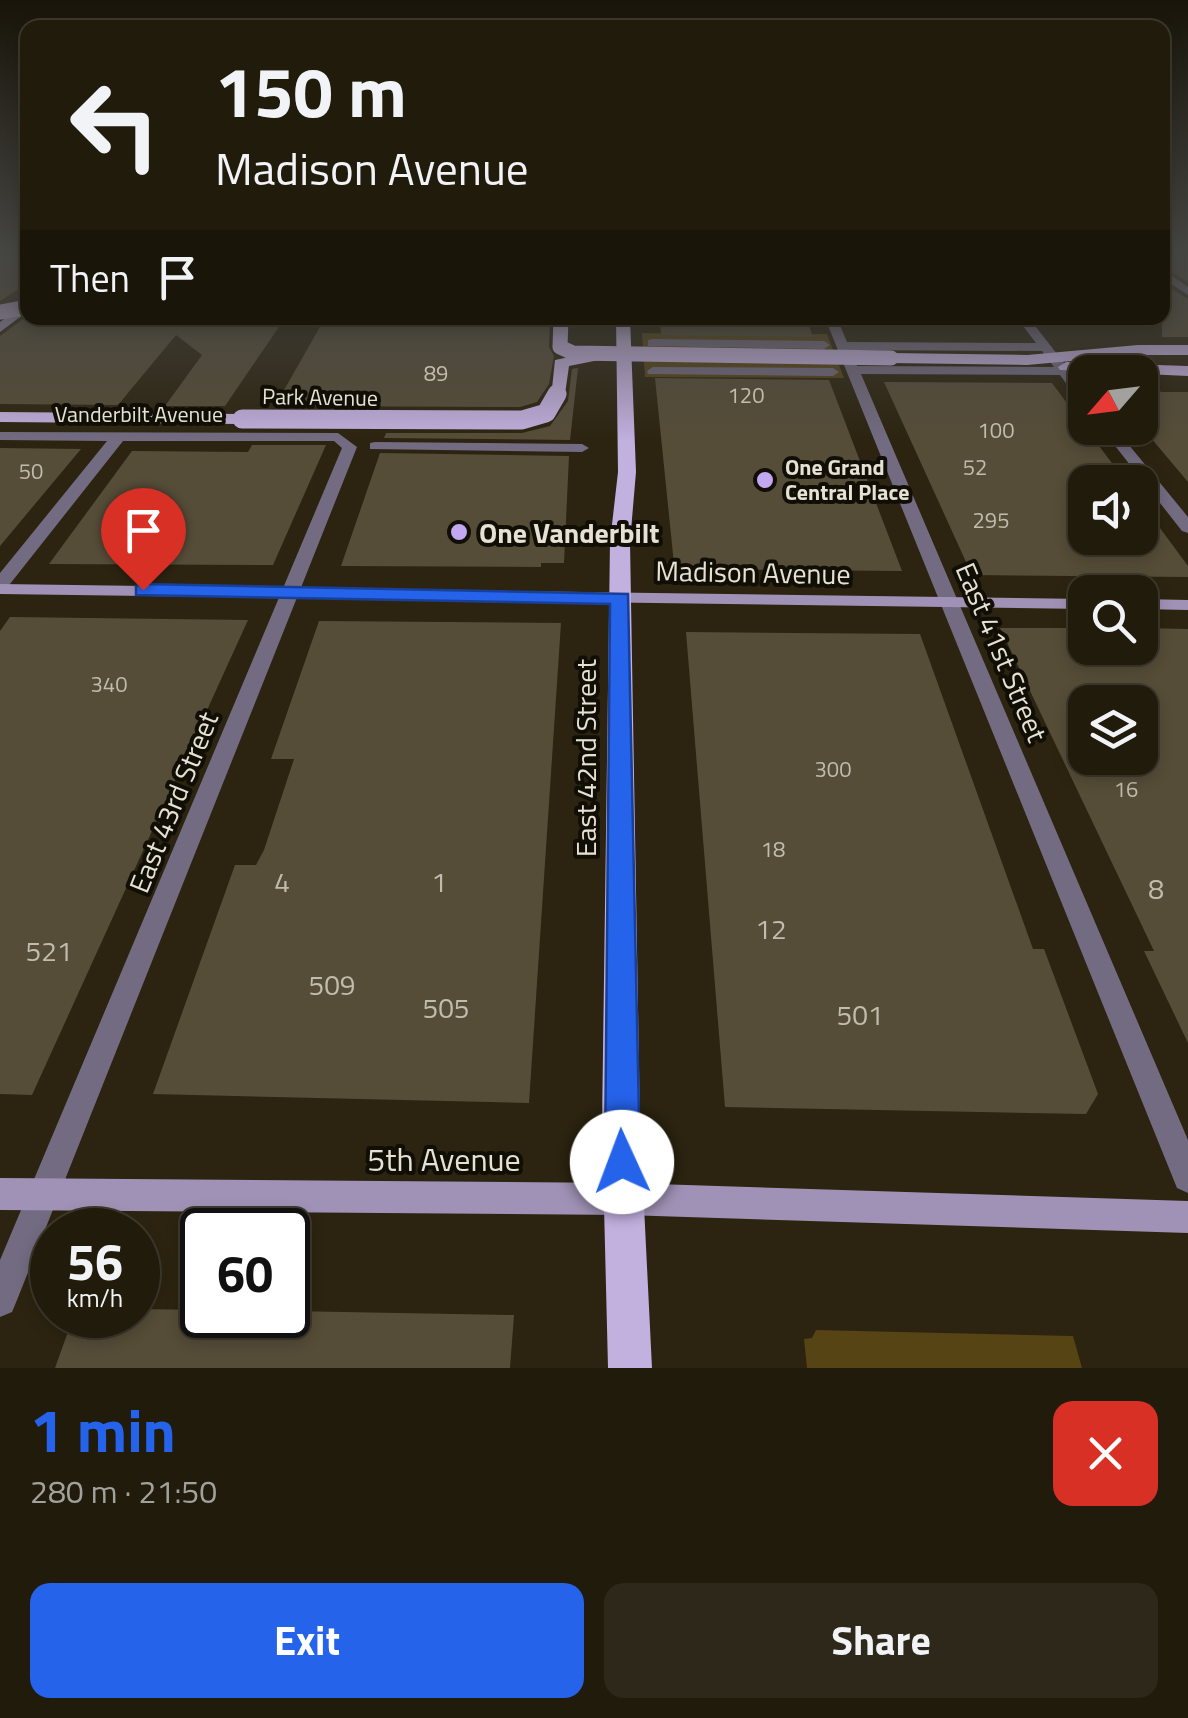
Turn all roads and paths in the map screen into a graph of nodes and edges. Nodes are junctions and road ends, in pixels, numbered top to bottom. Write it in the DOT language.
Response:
graph roads {
  1 [pos="562,325"];
  2 [pos="623,325"];
  3 [pos="834,325"];
  4 [pos="1028,325"];
  5 [pos="652,344"];
  6 [pos="824,345"];
  7 [pos="842,346"];
  8 [pos="1188,350"];
  9 [pos="598,356"];
  10 [pos="1056,360"];
  11 [pos="1188,360"];
  12 [pos="1068,364"];
  13 [pos="842,371"];
  14 [pos="1158,371"];
  15 [pos="1188,371"];
  16 [pos="653,372"];
  17 [pos="1068,376"];
  18 [pos="0,417"];
  19 [pos="0,436"];
  20 [pos="118,437"];
  21 [pos="338,437"];
  22 [pos="1122,445"];
  23 [pos="375,446"];
  24 [pos="582,448"];
  25 [pos="1188,528"];
  26 [pos="0,587"];
  27 [pos="291,592"];
  28 [pos="620,598"];
  29 [pos="950,602"];
  30 [pos="1068,604"];
  31 [pos="1158,604"];
  32 [pos="1188,605"];
  33 [pos="1188,1177"];
  34 [pos="0,1194"];
  35 [pos="43,1195"];
  36 [pos="624,1199"];
  37 [pos="1188,1217"];
  38 [pos="0,1300"];
  39 [pos="630,1368"];
  1 -- 9 [label="main road, Park Avenue, bridge"];
  2 -- 28 [label="main road, East 42nd Street"];
  3 -- 7 [label="street, East 41st Street"];
  4 -- 10 [label="street"];
  5 -- 6 [label="street"];
  7 -- 10 [label="street, Park Avenue"];
  7 -- 13 [label="street, East 41st Street"];
  8 -- 10 [label="main road, Park Avenue"];
  9 -- 10 [label="main road, Park Avenue, bridge"];
  9 -- 18 [label="main road, Park Avenue, bridge"];
  10 -- 11 [label="main road"];
  10 -- 12 [label="main road"];
  10 -- 13 [label="street, Park Avenue"];
  10 -- 17 [label="street"];
  13 -- 16 [label="street, Park Avenue"];
  13 -- 29 [label="street, East 41st Street"];
  14 -- 15 [label="main road"];
  19 -- 20 [label="street, Vanderbilt Avenue"];
  20 -- 21 [label="street, Vanderbilt Avenue"];
  20 -- 26 [label="street"];
  21 -- 27 [label="street, East 43rd Street"];
  22 -- 25 [label="street"];
  23 -- 24 [label="street"];
  26 -- 27 [label="main road, Madison Avenue"];
  27 -- 28 [label="main road, Madison Avenue"];
  27 -- 35 [label="street, East 43rd Street"];
  28 -- 29 [label="main road, Madison Avenue"];
  28 -- 36 [label="main road, East 42nd Street"];
  29 -- 30 [label="main road, Madison Avenue"];
  29 -- 33 [label="street, East 41st Street"];
  31 -- 32 [label="main road"];
  34 -- 35 [label="main road, 5th Avenue"];
  35 -- 36 [label="main road, 5th Avenue"];
  35 -- 38 [label="street, East 43rd Street"];
  36 -- 37 [label="main road, 5th Avenue"];
  36 -- 39 [label="main road, East 42nd Street"];
}
